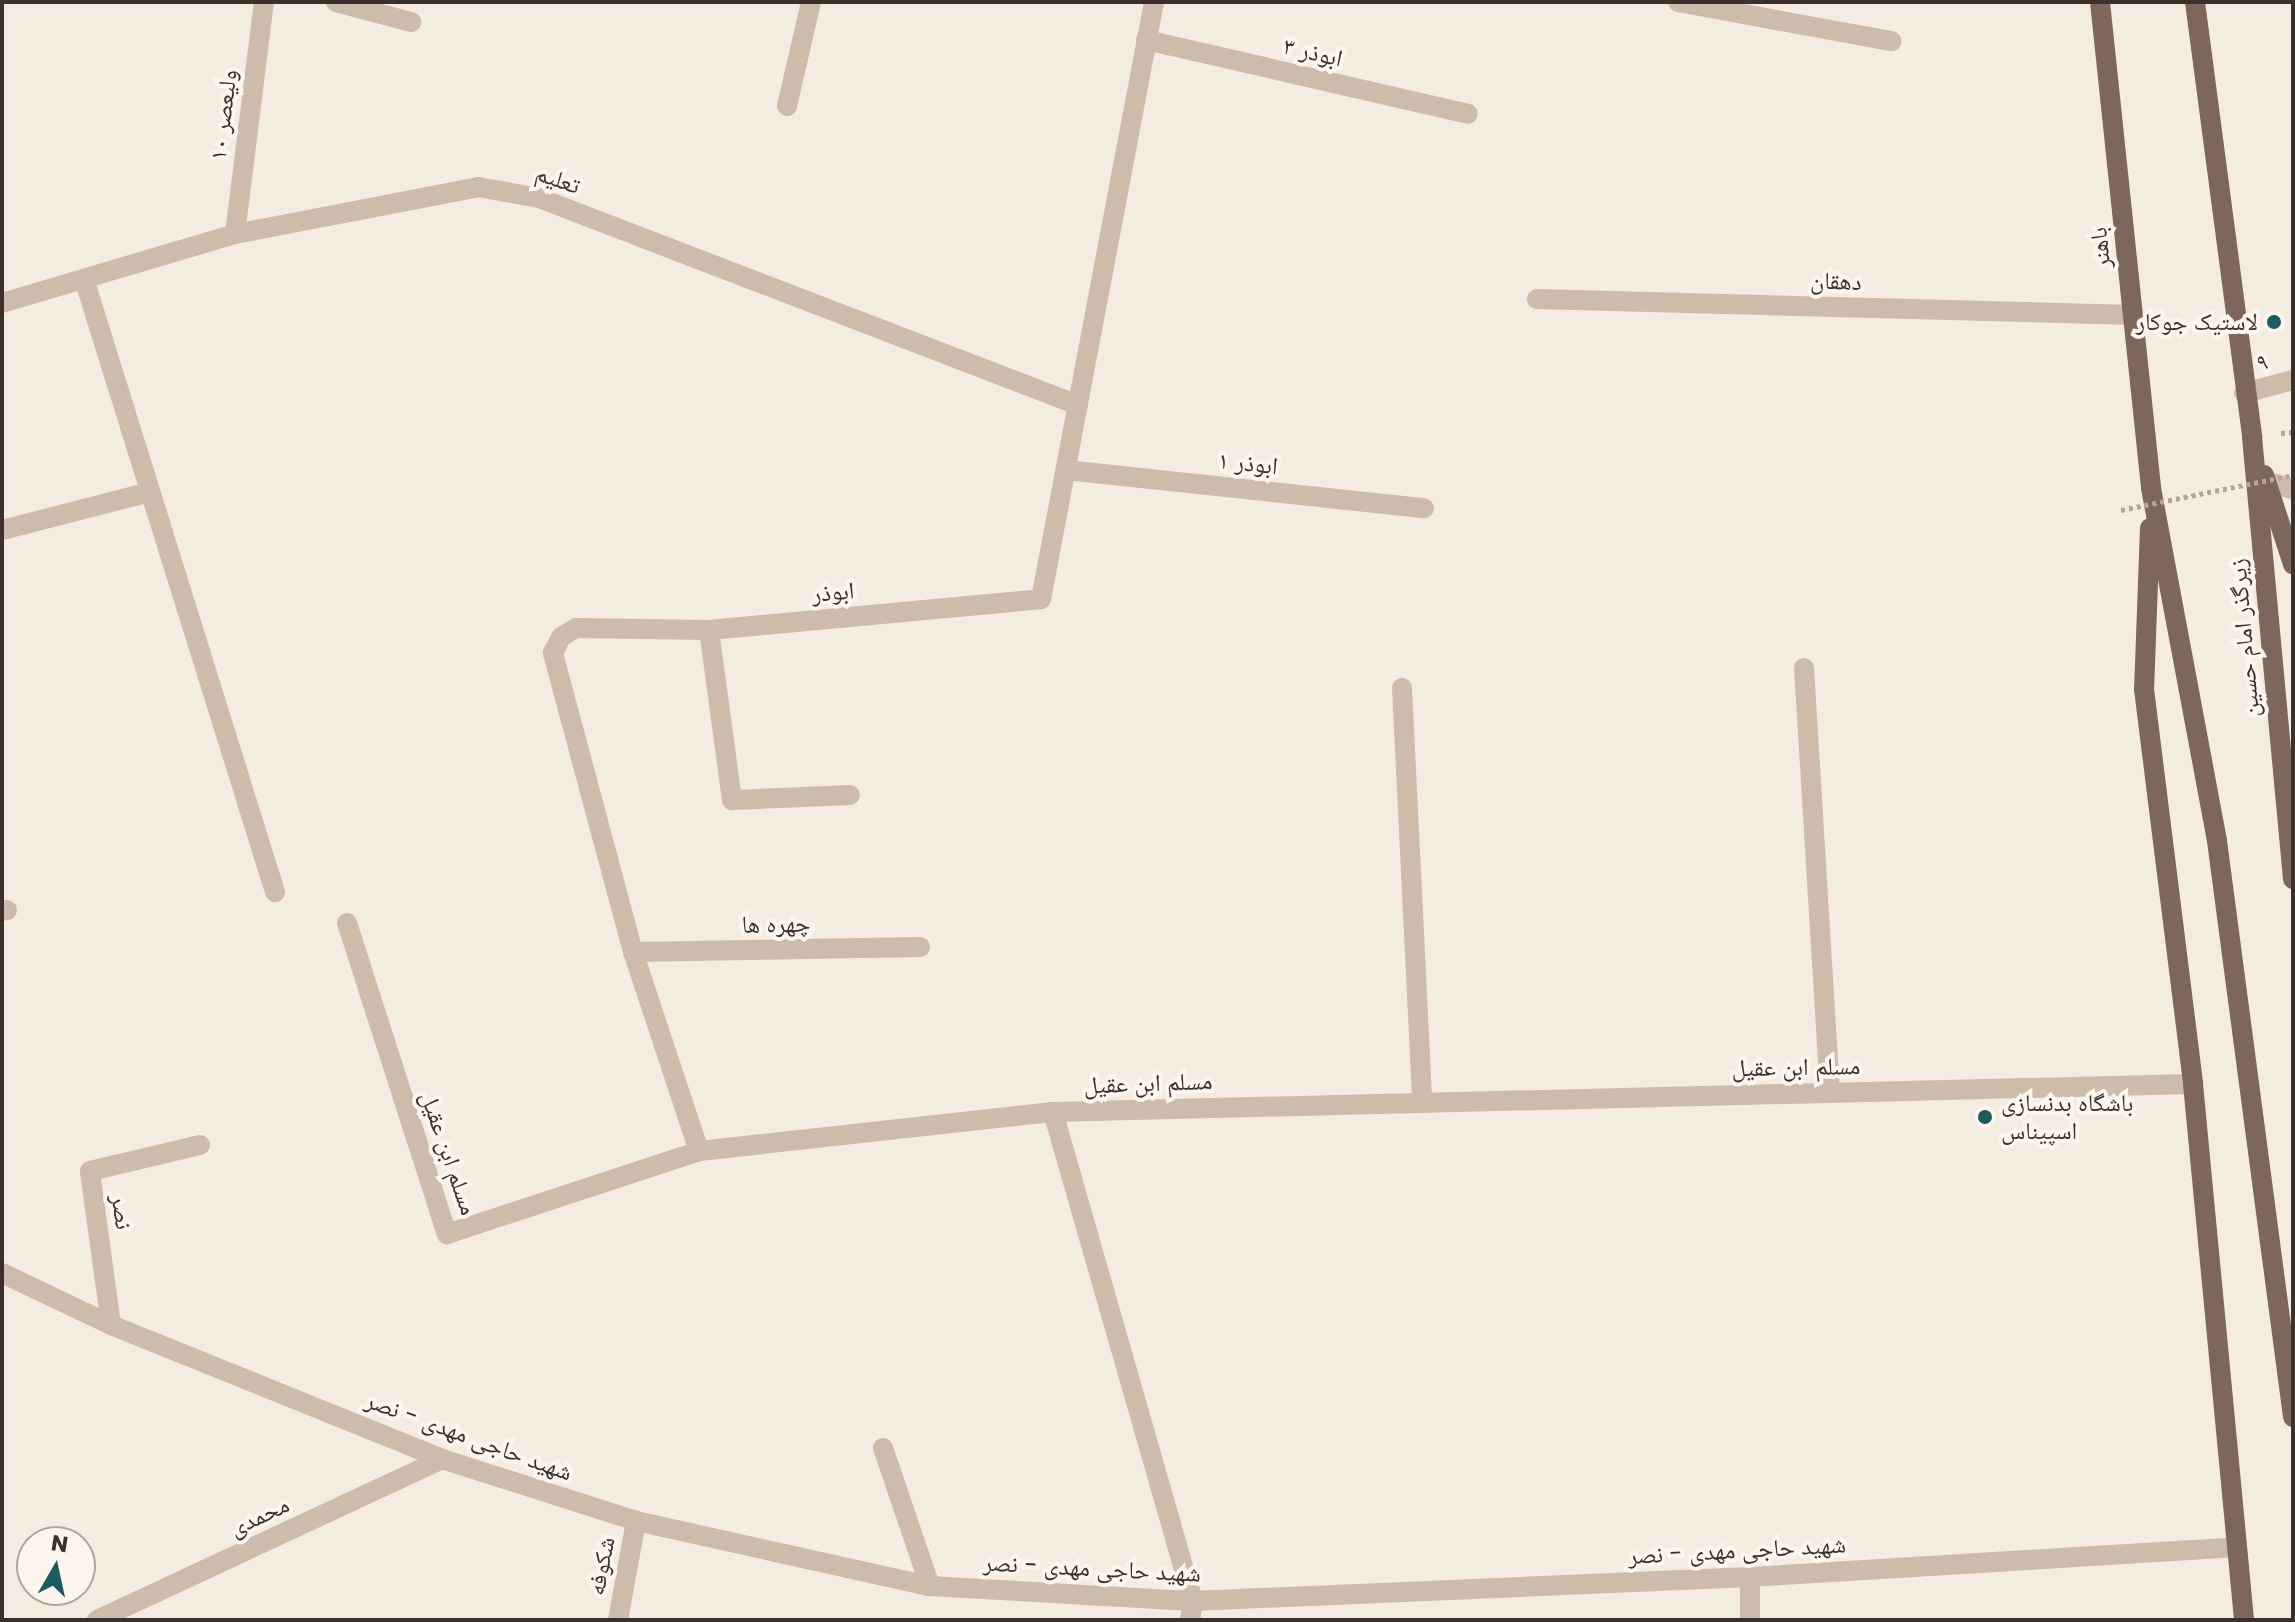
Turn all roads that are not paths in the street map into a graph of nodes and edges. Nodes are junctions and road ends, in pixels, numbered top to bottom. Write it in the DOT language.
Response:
graph roads {
  1 [pos="264,2"];
  2 [pos="336,2"];
  3 [pos="811,2"];
  4 [pos="1154,2"];
  5 [pos="1678,2"];
  6 [pos="2100,2"];
  7 [pos="2195,2"];
  8 [pos="1736,8"];
  9 [pos="411,22"];
  10 [pos="1146,40"];
  11 [pos="1891,41"];
  12 [pos="787,106"];
  13 [pos="1468,114"];
  14 [pos="235,234"];
  15 [pos="85,282"];
  16 [pos="1537,299"];
  17 [pos="2,303"];
  18 [pos="2133,315"];
  19 [pos="2293,380"];
  20 [pos="2244,393"];
  21 [pos="1078,405"];
  22 [pos="2252,437"];
  23 [pos="1066,470"];
  24 [pos="2266,481"];
  25 [pos="2151,488"];
  26 [pos="2293,489"];
  27 [pos="150,492"];
  28 [pos="1424,508"];
  29 [pos="2,530"];
  30 [pos="2293,564"];
  31 [pos="709,630"];
  32 [pos="1804,668"];
  33 [pos="1402,688"];
  34 [pos="850,795"];
  35 [pos="2293,879"];
  36 [pos="275,892"];
  37 [pos="347,923"];
  38 [pos="920,947"];
  39 [pos="633,952"];
  40 [pos="2193,1084"];
  41 [pos="1830,1092"];
  42 [pos="1422,1102"];
  43 [pos="1053,1112"];
  44 [pos="200,1145"];
  45 [pos="699,1151"];
  46 [pos="2,1273"];
  47 [pos="111,1325"];
  48 [pos="2293,1417"];
  49 [pos="883,1448"];
  50 [pos="442,1459"];
  51 [pos="636,1521"];
  52 [pos="2234,1547"];
  53 [pos="1750,1577"];
  54 [pos="930,1586"];
  55 [pos="1192,1610"];
  56 [pos="97,1620"];
  57 [pos="618,1620"];
  58 [pos="1750,1620"];
  59 [pos="2244,1620"];
  1 -- 14 [label="street, ۱۰ ولیعصر"];
  2 -- 9 [label="street"];
  3 -- 12 [label="street"];
  4 -- 10 [label="street, ابوذر"];
  5 -- 8 [label="street"];
  6 -- 18 [label="main road, باهنر"];
  7 -- 20 [label="main road"];
  8 -- 11 [label="street"];
  10 -- 13 [label="street, ابوذر ۳"];
  10 -- 21 [label="street, ابوذر"];
  14 -- 15 [label="street, تعلیم"];
  14 -- 21 [label="street, تعلیم"];
  15 -- 17 [label="street, تعلیم"];
  15 -- 27 [label="street"];
  16 -- 18 [label="street, دهقان"];
  18 -- 25 [label="main road, باهنر"];
  19 -- 20 [label="street, ۹"];
  20 -- 22 [label="main road"];
  21 -- 23 [label="street, ابوذر"];
  22 -- 24 [label="main road"];
  22 -- 35 [label="main road, زیرگذر امام حسین"];
  23 -- 28 [label="street, ابوذر ۱"];
  23 -- 31 [label="street, ابوذر"];
  24 -- 26 [label="street"];
  24 -- 30 [label="main road"];
  25 -- 40 [label="main road"];
  25 -- 48 [label="main road"];
  27 -- 29 [label="street"];
  27 -- 36 [label="street"];
  31 -- 34 [label="street"];
  31 -- 39 [label="street, ابوذر"];
  32 -- 41 [label="street"];
  33 -- 42 [label="street"];
  37 -- 45 [label="street, مسلم ابن عقیل"];
  38 -- 39 [label="street, چهره ها"];
  39 -- 45 [label="street, ابوذر"];
  40 -- 41 [label="street, مسلم ابن عقیل"];
  40 -- 52 [label="main road"];
  41 -- 42 [label="street, مسلم ابن عقیل"];
  42 -- 43 [label="street, مسلم ابن عقیل"];
  43 -- 45 [label="street, مسلم ابن عقیل"];
  43 -- 55 [label="street"];
  44 -- 47 [label="street, نصر"];
  46 -- 47 [label="street, شهید حاجی مهدی - نصر"];
  47 -- 50 [label="street, شهید حاجی مهدی - نصر"];
  49 -- 54 [label="street"];
  50 -- 51 [label="street, شهید حاجی مهدی - نصر"];
  50 -- 56 [label="street, محمدی"];
  51 -- 54 [label="street, شهید حاجی مهدی - نصر"];
  51 -- 57 [label="street, شکوفه"];
  52 -- 53 [label="street, شهید حاجی مهدی - نصر"];
  52 -- 59 [label="main road"];
  53 -- 55 [label="street, شهید حاجی مهدی - نصر"];
  53 -- 58 [label="street"];
  54 -- 55 [label="street, شهید حاجی مهدی - نصر"];
}
